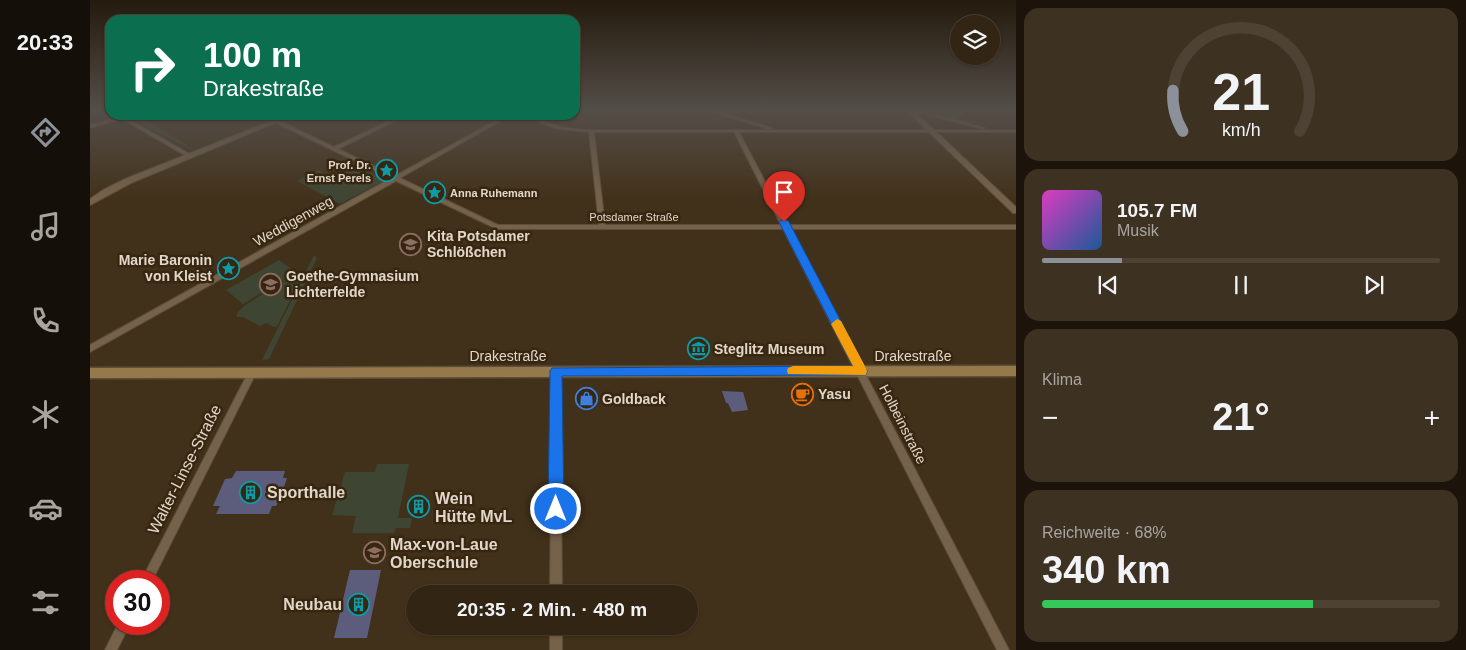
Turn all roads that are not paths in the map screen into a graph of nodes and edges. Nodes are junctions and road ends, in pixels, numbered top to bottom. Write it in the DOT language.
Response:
graph roads {
  1 [pos="161,139"];
  2 [pos="231,139"];
  3 [pos="314,139"];
  4 [pos="354,139"];
  5 [pos="466,139"];
  6 [pos="592,139"];
  7 [pos="740,139"];
  8 [pos="940,139"];
  9 [pos="334,149"];
  10 [pos="190,156"];
  11 [pos="395,179"];
  12 [pos="90,203"];
  13 [pos="1016,211"];
  14 [pos="602,227"];
  15 [pos="786,227"];
  16 [pos="1016,227"];
  17 [pos="90,349"];
  18 [pos="556,371"];
  19 [pos="861,371"];
  20 [pos="1016,371"];
  21 [pos="252,372"];
  22 [pos="90,373"];
  23 [pos="152,570"];
  24 [pos="556,585"];
  25 [pos="118,635"];
  26 [pos="556,635"];
  27 [pos="111,650"];
  28 [pos="556,650"];
  29 [pos="1003,650"];
  1 -- 10 [label="street"];
  2 -- 10 [label="street"];
  3 -- 9 [label="street, Potsdamer Straße"];
  4 -- 9 [label="street"];
  5 -- 11 [label="street, Weddigenweg"];
  6 -- 14 [label="street"];
  7 -- 15 [label="street, Holbeinstraße"];
  8 -- 13 [label="street"];
  9 -- 11 [label="street, Potsdamer Straße"];
  10 -- 12 [label="street"];
  11 -- 14 [label="street, Potsdamer Straße"];
  11 -- 17 [label="street, Weddigenweg"];
  14 -- 15 [label="street, Potsdamer Straße"];
  15 -- 16 [label="street, Potsdamer Straße"];
  15 -- 19 [label="street, Holbeinstraße"];
  18 -- 19 [label="main road, Drakestraße"];
  18 -- 21 [label="main road, Drakestraße"];
  18 -- 24 [label="street"];
  19 -- 20 [label="main road, Drakestraße"];
  19 -- 29 [label="street, Holbeinstraße"];
  21 -- 22 [label="main road, Drakestraße"];
  21 -- 23 [label="street, Walter-Linse-Straße"];
  25 -- 27 [label="street"];
  26 -- 28 [label="street"];
}
